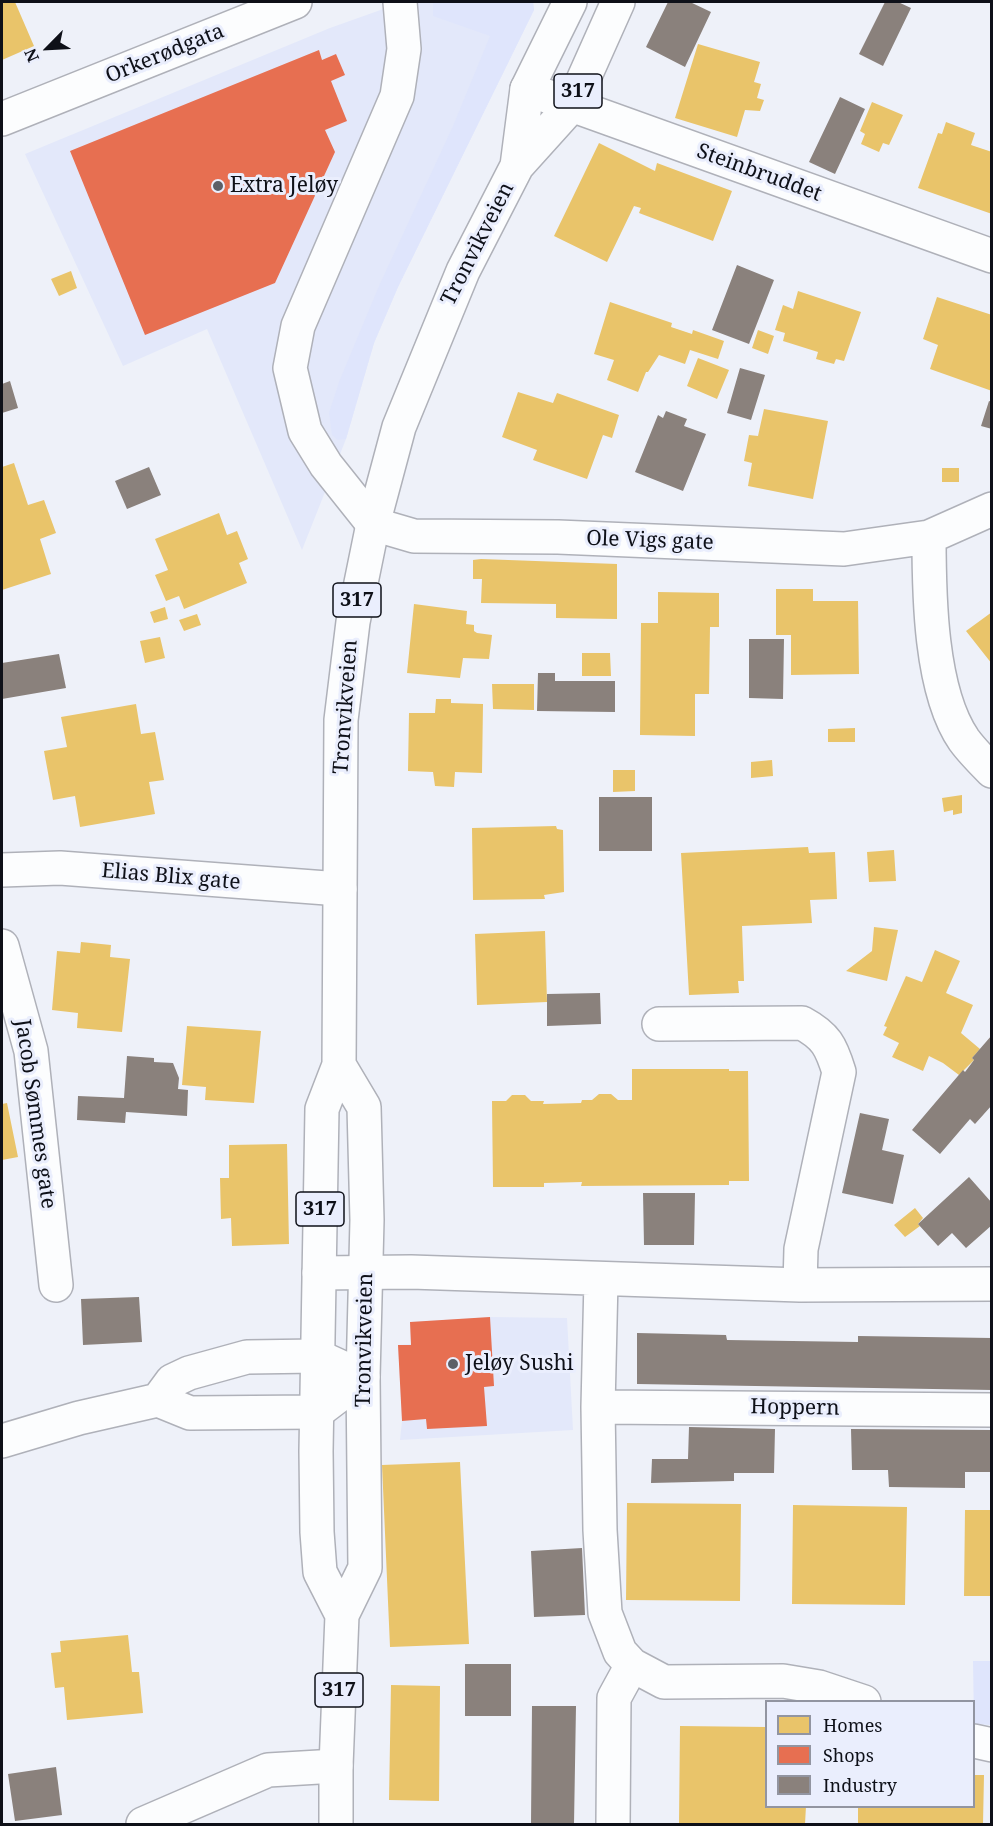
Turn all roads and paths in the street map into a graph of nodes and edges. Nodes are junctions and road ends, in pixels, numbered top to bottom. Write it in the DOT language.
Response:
graph roads {
  1 [pos="295,2"];
  2 [pos="400,2"];
  3 [pos="570,2"];
  4 [pos="618,2"];
  5 [pos="527,89"];
  6 [pos="572,105"];
  7 [pos="2,119"];
  8 [pos="517,166"];
  9 [pos="992,256"];
  10 [pos="992,508"];
  11 [pos="373,524"];
  12 [pos="929,537"];
  13 [pos="992,771"];
  14 [pos="2,870"];
  15 [pos="340,889"];
  16 [pos="2,946"];
  17 [pos="660,1024"];
  18 [pos="339,1065"];
  19 [pos="366,1271"];
  20 [pos="319,1273"];
  21 [pos="601,1280"];
  22 [pos="56,1284"];
  23 [pos="992,1284"];
  24 [pos="800,1285"];
  25 [pos="317,1356"];
  26 [pos="363,1377"];
  27 [pos="158,1400"];
  28 [pos="598,1407"];
  29 [pos="992,1410"];
  30 [pos="317,1412"];
  31 [pos="2,1441"];
  32 [pos="342,1615"];
  33 [pos="632,1665"];
  34 [pos="861,1700"];
  35 [pos="975,1741"];
  36 [pos="992,1745"];
  37 [pos="336,1766"];
  38 [pos="142,1824"];
  39 [pos="336,1824"];
  40 [pos="612,1824"];
  1 -- 7 [label="street, Orkerødgata"];
  2 -- 11 [label="street"];
  3 -- 5 [label="street, Tronvikveien / 317"];
  4 -- 6 [label="street, Tronvikveien / 317"];
  5 -- 6 [label="street, Steinbruddet"];
  5 -- 8 [label="street, Tronvikveien / 317"];
  6 -- 8 [label="street, Tronvikveien / 317"];
  6 -- 9 [label="street, Steinbruddet"];
  8 -- 11 [label="street, Tronvikveien / 317"];
  10 -- 12 [label="street, Ole Vigs gate"];
  11 -- 12 [label="street, Ole Vigs gate"];
  11 -- 15 [label="street, Tronvikveien / 317"];
  12 -- 13 [label="street"];
  14 -- 15 [label="street, Elias Blix gate"];
  15 -- 18 [label="street, Tronvikveien / 317"];
  16 -- 22 [label="street, Jacob Sømmes gate"];
  17 -- 24 [label="street"];
  18 -- 19 [label="street, Tronvikveien / 317"];
  18 -- 20 [label="street, Tronvikveien / 317"];
  19 -- 20 [label="street"];
  19 -- 21 [label="street"];
  19 -- 26 [label="street, Tronvikveien / 317"];
  20 -- 25 [label="street, Tronvikveien / 317"];
  21 -- 24 [label="street"];
  21 -- 28 [label="street"];
  23 -- 24 [label="street"];
  25 -- 26 [label="street"];
  25 -- 27 [label="street"];
  25 -- 30 [label="street, Tronvikveien / 317"];
  26 -- 30 [label="street"];
  26 -- 32 [label="street, Tronvikveien / 317"];
  27 -- 30 [label="street"];
  27 -- 31 [label="street"];
  28 -- 29 [label="street, Hoppern"];
  28 -- 33 [label="street"];
  30 -- 32 [label="street, Tronvikveien / 317"];
  32 -- 37 [label="street, Tronvikveien / 317"];
  33 -- 34 [label="street"];
  33 -- 40 [label="street"];
  35 -- 36 [label="street"];
  37 -- 38 [label="street"];
  37 -- 39 [label="street, Tronvikveien / 317"];
}
